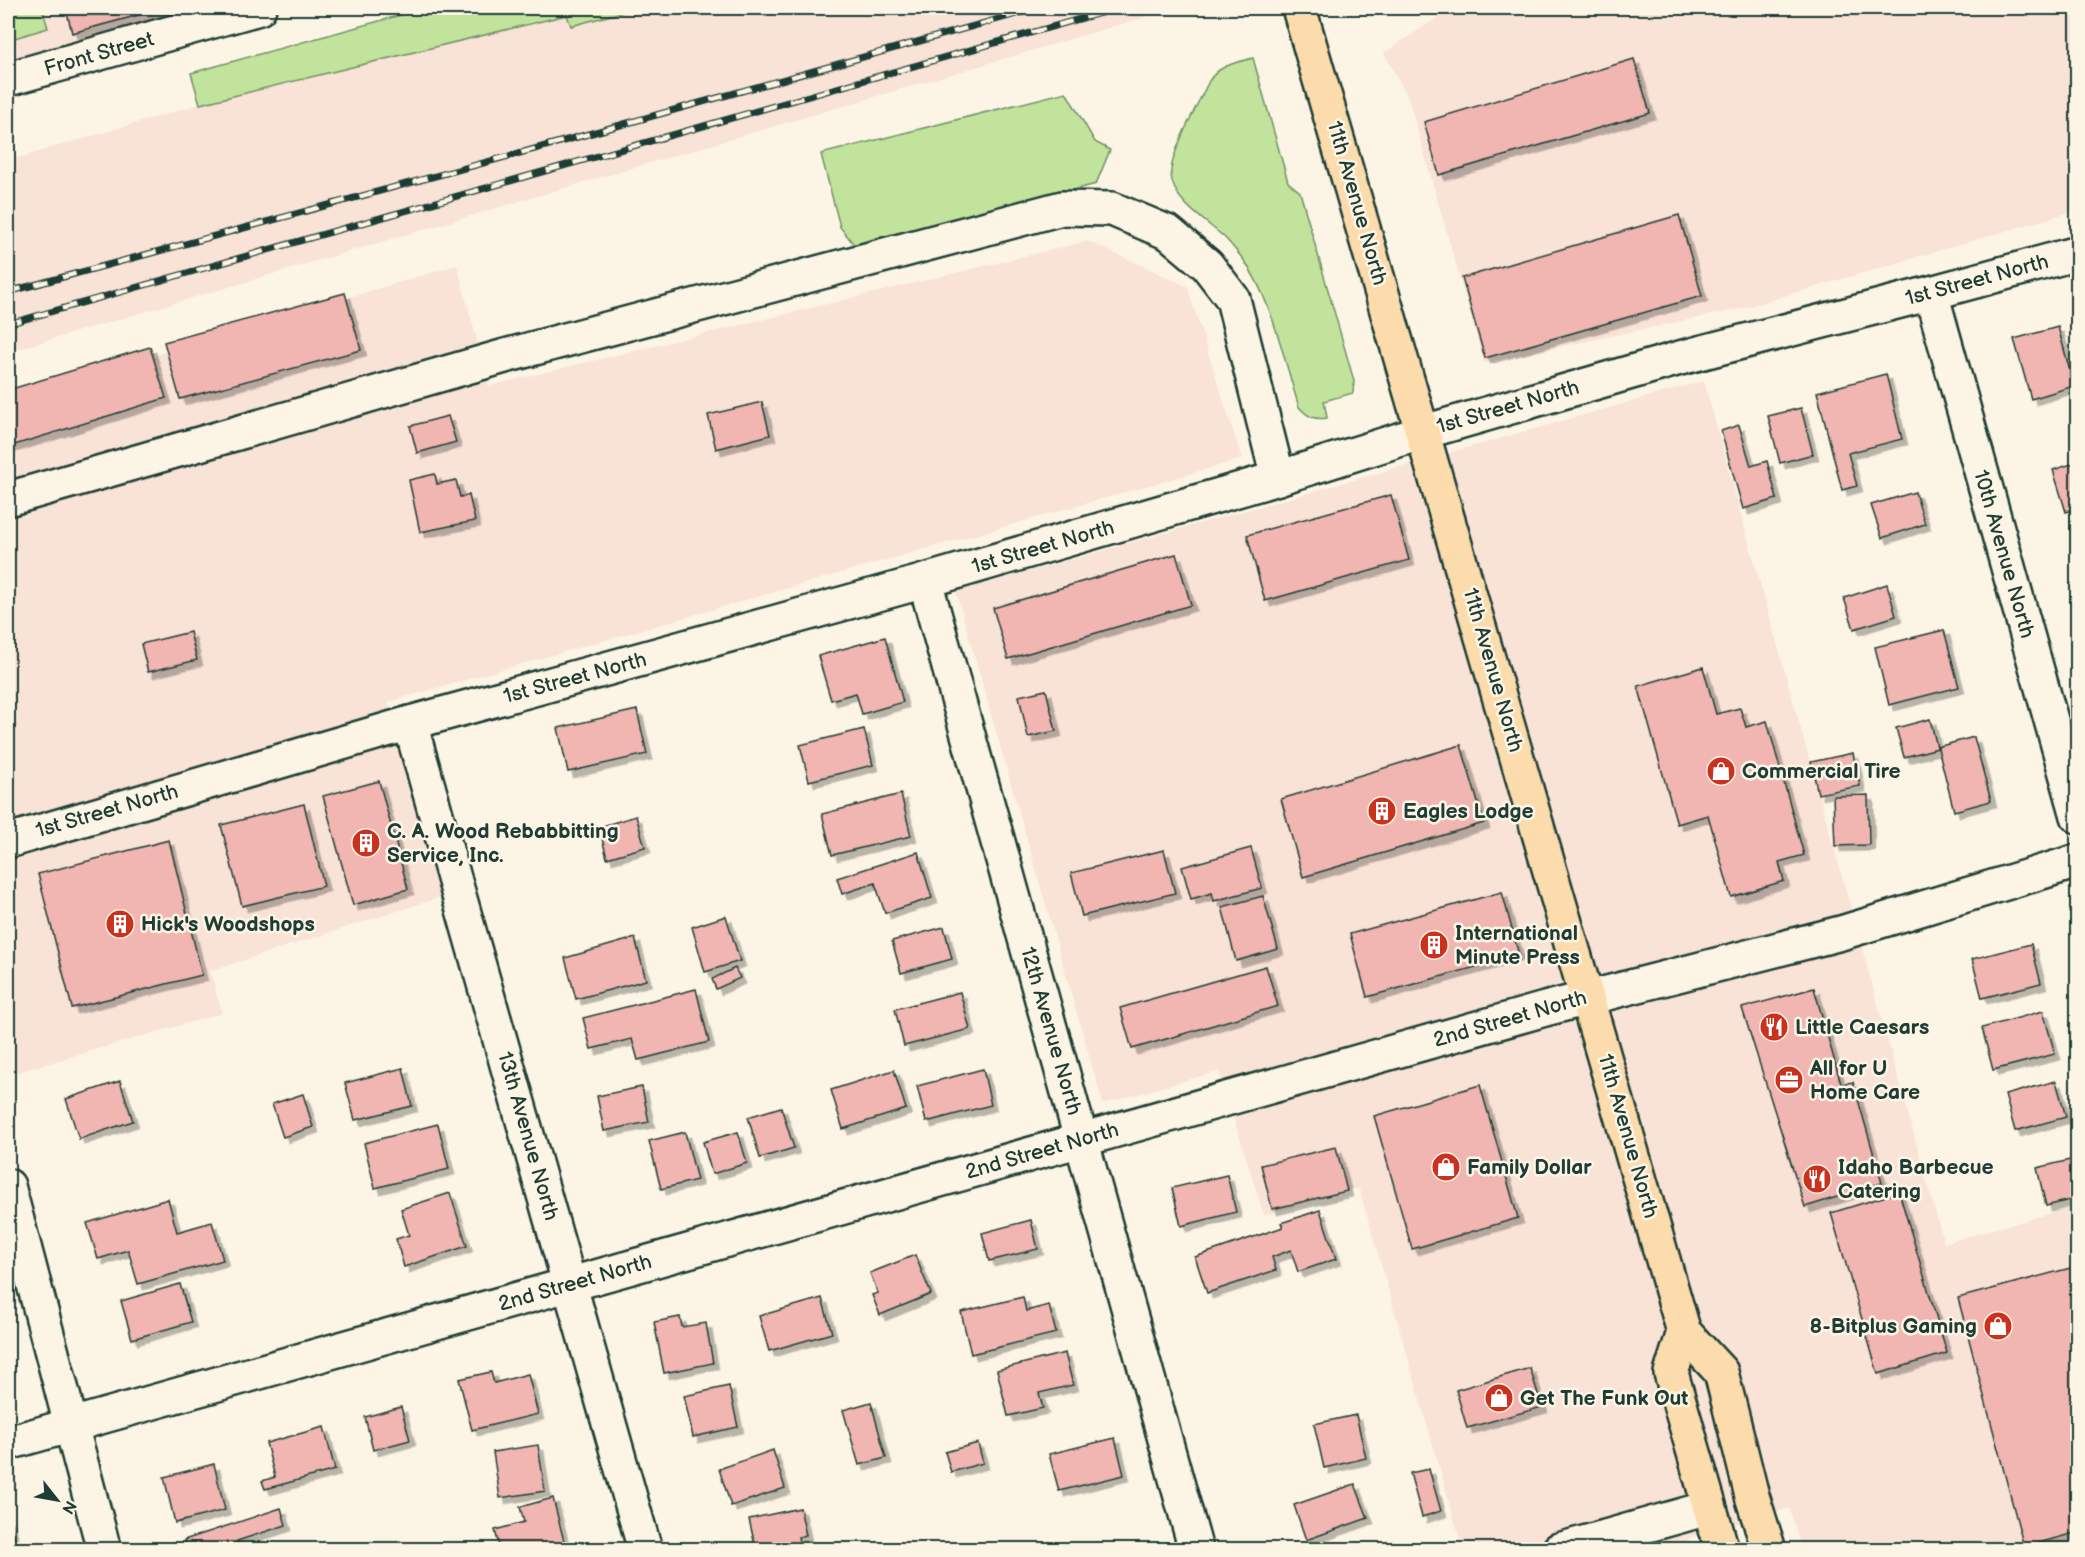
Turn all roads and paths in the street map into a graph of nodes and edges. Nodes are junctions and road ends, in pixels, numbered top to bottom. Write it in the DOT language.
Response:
graph roads {
  1 [pos="259,8"];
  2 [pos="1299,8"];
  3 [pos="207,15"];
  4 [pos="8,80"];
  5 [pos="2078,253"];
  6 [pos="1931,293"];
  7 [pos="1424,432"];
  8 [pos="1278,478"];
  9 [pos="8,499"];
  10 [pos="925,581"];
  11 [pos="410,723"];
  12 [pos="2078,816"];
  13 [pos="8,840"];
  14 [pos="2078,861"];
  15 [pos="1587,997"];
  16 [pos="1081,1140"];
  17 [pos="8,1186"];
  18 [pos="570,1284"];
  19 [pos="1684,1332"];
  20 [pos="69,1426"];
  21 [pos="8,1443"];
  22 [pos="1708,1508"];
  23 [pos="104,1550"];
  24 [pos="645,1550"];
  25 [pos="1196,1550"];
  26 [pos="1559,1550"];
  27 [pos="1722,1550"];
  28 [pos="1769,1550"];
  1 -- 3 [label="street, Front Street"];
  2 -- 7 [label="main road, 11th Avenue North"];
  3 -- 4 [label="street, Front Street"];
  5 -- 6 [label="street, 1st Street North"];
  6 -- 7 [label="street, 1st Street North"];
  6 -- 12 [label="street, 10th Avenue North"];
  7 -- 8 [label="street, 1st Street North"];
  7 -- 15 [label="main road, 11th Avenue North"];
  8 -- 9 [label="street"];
  8 -- 10 [label="street, 1st Street North"];
  10 -- 11 [label="street, 1st Street North"];
  10 -- 16 [label="street, 12th Avenue North"];
  11 -- 13 [label="street, 1st Street North"];
  11 -- 18 [label="street, 13th Avenue North"];
  14 -- 15 [label="street, 2nd Street North"];
  15 -- 16 [label="street, 2nd Street North"];
  15 -- 19 [label="main road, 11th Avenue North"];
  16 -- 18 [label="street, 2nd Street North"];
  16 -- 25 [label="street, 12th Avenue North"];
  17 -- 20 [label="street"];
  18 -- 20 [label="street, 2nd Street North"];
  18 -- 24 [label="street, 13th Avenue North"];
  19 -- 22 [label="main road"];
  19 -- 28 [label="main road, 11th Avenue North"];
  20 -- 21 [label="street, 2nd Street North"];
  20 -- 23 [label="street"];
  22 -- 26 [label="street"];
  22 -- 27 [label="main road"];
}
